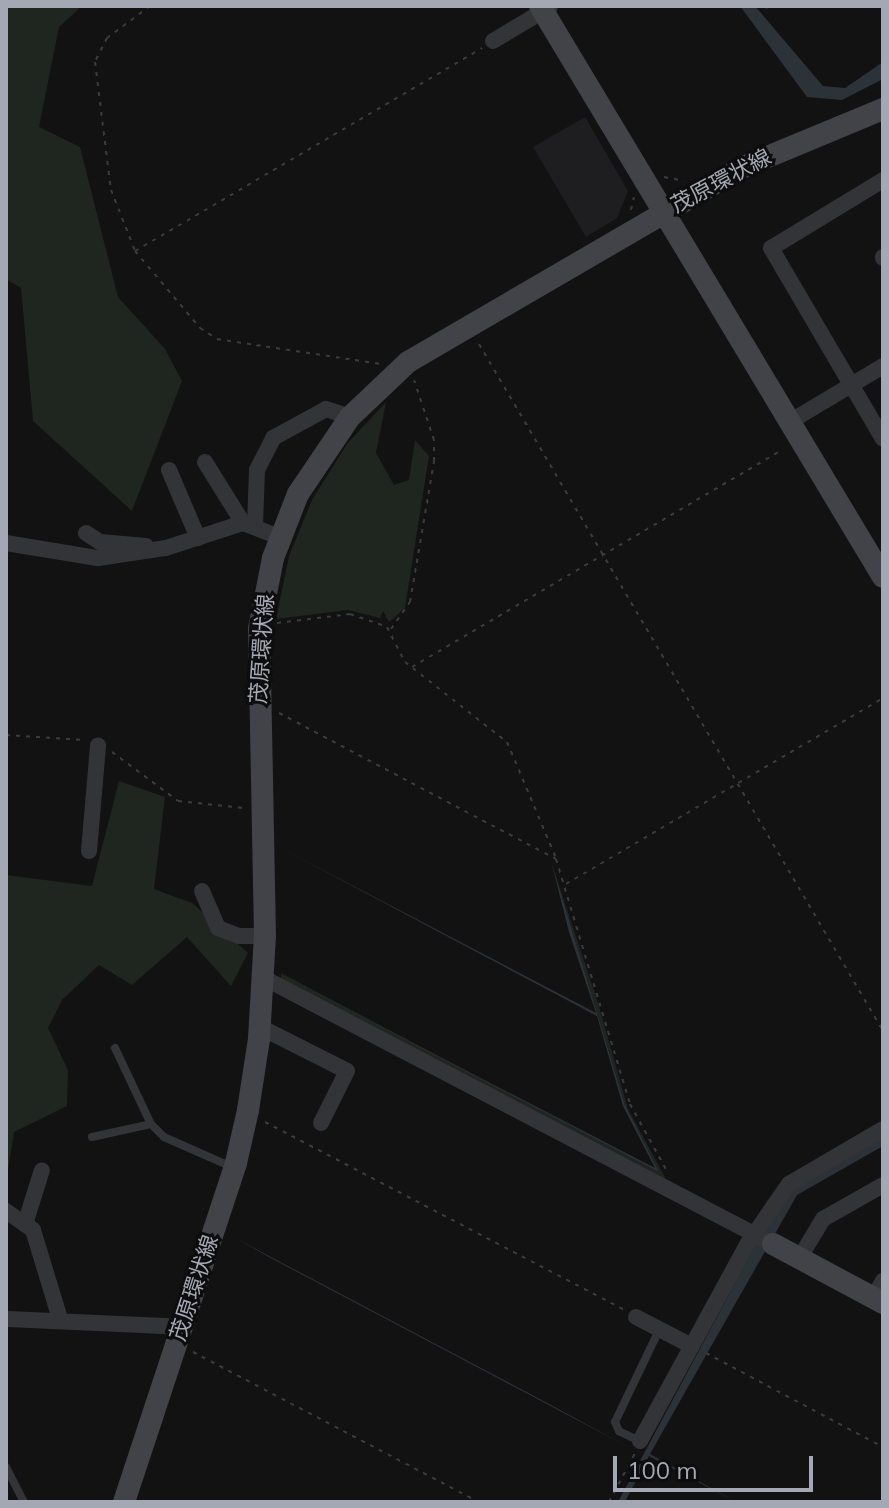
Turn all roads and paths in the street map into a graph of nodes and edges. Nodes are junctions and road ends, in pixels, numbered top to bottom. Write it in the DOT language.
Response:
graph roads {
  1 [pos="150,6"];
  2 [pos="545,8"];
  3 [pos="493,41"];
  4 [pos="881,116"];
  5 [pos="660,174"];
  6 [pos="695,177"];
  7 [pos="883,180"];
  8 [pos="633,190"];
  9 [pos="665,211"];
  10 [pos="627,216"];
  11 [pos="135,251"];
  12 [pos="467,326"];
  13 [pos="883,366"];
  14 [pos="403,367"];
  15 [pos="850,386"];
  16 [pos="350,417"];
  17 [pos="796,429"];
  18 [pos="883,439"];
  19 [pos="205,462"];
  20 [pos="169,470"];
  21 [pos="249,524"];
  22 [pos="86,533"];
  23 [pos="279,537"];
  24 [pos="198,538"];
  25 [pos="6,543"];
  26 [pos="166,548"];
  27 [pos="602,556"];
  28 [pos="883,577"];
  29 [pos="260,626"];
  30 [pos="389,630"];
  31 [pos="412,667"];
  32 [pos="258,698"];
  33 [pos="883,698"];
  34 [pos="6,735"];
  35 [pos="98,745"];
  36 [pos="737,784"];
  37 [pos="261,811"];
  38 [pos="89,851"];
  39 [pos="556,859"];
  40 [pos="565,885"];
  41 [pos="202,891"];
  42 [pos="265,936"];
  43 [pos="264,978"];
  44 [pos="260,1027"];
  45 [pos="883,1031"];
  46 [pos="115,1048"];
  47 [pos="248,1110"];
  48 [pos="321,1123"];
  49 [pos="151,1124"];
  50 [pos="883,1129"];
  51 [pos="92,1137"];
  52 [pos="234,1168"];
  53 [pos="42,1170"];
  54 [pos="883,1185"];
  55 [pos="677,1194"];
  56 [pos="6,1211"];
  57 [pos="26,1221"];
  58 [pos="763,1239"];
  59 [pos="799,1259"];
  60 [pos="880,1294"];
  61 [pos="636,1317"];
  62 [pos="8,1319"];
  63 [pos="60,1319"];
  64 [pos="659,1329"];
  65 [pos="179,1334"];
  66 [pos="690,1345"];
  67 [pos="640,1441"];
  68 [pos="883,1447"];
  69 [pos="6,1467"];
  70 [pos="24,1502"];
  71 [pos="124,1502"];
  72 [pos="479,1502"];
  73 [pos="609,1502"];
  1 -- 11 [label="path"];
  2 -- 3 [label="street"];
  2 -- 9 [label="main road"];
  3 -- 11 [label="path"];
  4 -- 9 [label="main road, 茂原環状線"];
  5 -- 6 [label="path"];
  7 -- 15 [label="street"];
  8 -- 10 [label="path"];
  9 -- 12 [label="main road, 茂原環状線"];
  9 -- 17 [label="main road"];
  11 -- 14 [label="path"];
  12 -- 14 [label="main road, 茂原環状線"];
  12 -- 27 [label="path"];
  13 -- 15 [label="street"];
  14 -- 16 [label="main road, 茂原環状線"];
  14 -- 30 [label="path"];
  15 -- 17 [label="street"];
  15 -- 18 [label="street"];
  16 -- 21 [label="street"];
  16 -- 23 [label="main road, 茂原環状線"];
  17 -- 27 [label="path"];
  17 -- 28 [label="main road"];
  19 -- 21 [label="street"];
  20 -- 24 [label="street"];
  21 -- 23 [label="street"];
  21 -- 24 [label="street"];
  22 -- 26 [label="street"];
  23 -- 29 [label="main road, 茂原環状線"];
  24 -- 26 [label="street"];
  25 -- 26 [label="street"];
  27 -- 31 [label="path"];
  27 -- 36 [label="path"];
  29 -- 30 [label="path"];
  29 -- 32 [label="main road, 茂原環状線"];
  30 -- 31 [label="path"];
  31 -- 39 [label="path"];
  32 -- 37 [label="main road, 茂原環状線"];
  32 -- 39 [label="path"];
  33 -- 36 [label="path"];
  34 -- 35 [label="path"];
  35 -- 37 [label="path"];
  35 -- 38 [label="street"];
  36 -- 40 [label="path"];
  36 -- 45 [label="path"];
  37 -- 42 [label="main road, 茂原環状線"];
  39 -- 40 [label="path"];
  40 -- 55 [label="path"];
  41 -- 42 [label="street"];
  42 -- 43 [label="main road, 茂原環状線"];
  43 -- 44 [label="main road, 茂原環状線"];
  43 -- 55 [label="street"];
  44 -- 47 [label="main road, 茂原環状線"];
  44 -- 48 [label="street"];
  46 -- 49 [label="lane"];
  47 -- 52 [label="main road, 茂原環状線"];
  47 -- 61 [label="path"];
  49 -- 51 [label="lane"];
  49 -- 52 [label="lane"];
  50 -- 58 [label="street"];
  52 -- 65 [label="main road, 茂原環状線"];
  53 -- 57 [label="street"];
  54 -- 59 [label="street"];
  55 -- 58 [label="street"];
  56 -- 57 [label="street"];
  57 -- 63 [label="street"];
  58 -- 59 [label="main road"];
  58 -- 66 [label="street"];
  59 -- 60 [label="main road"];
  61 -- 64 [label="street"];
  62 -- 63 [label="street"];
  63 -- 65 [label="street"];
  64 -- 66 [label="street"];
  64 -- 67 [label="lane"];
  65 -- 71 [label="main road, 茂原環状線"];
  65 -- 72 [label="path"];
  66 -- 67 [label="street"];
  66 -- 68 [label="path"];
  67 -- 73 [label="path"];
  69 -- 70 [label="lane"];
}
